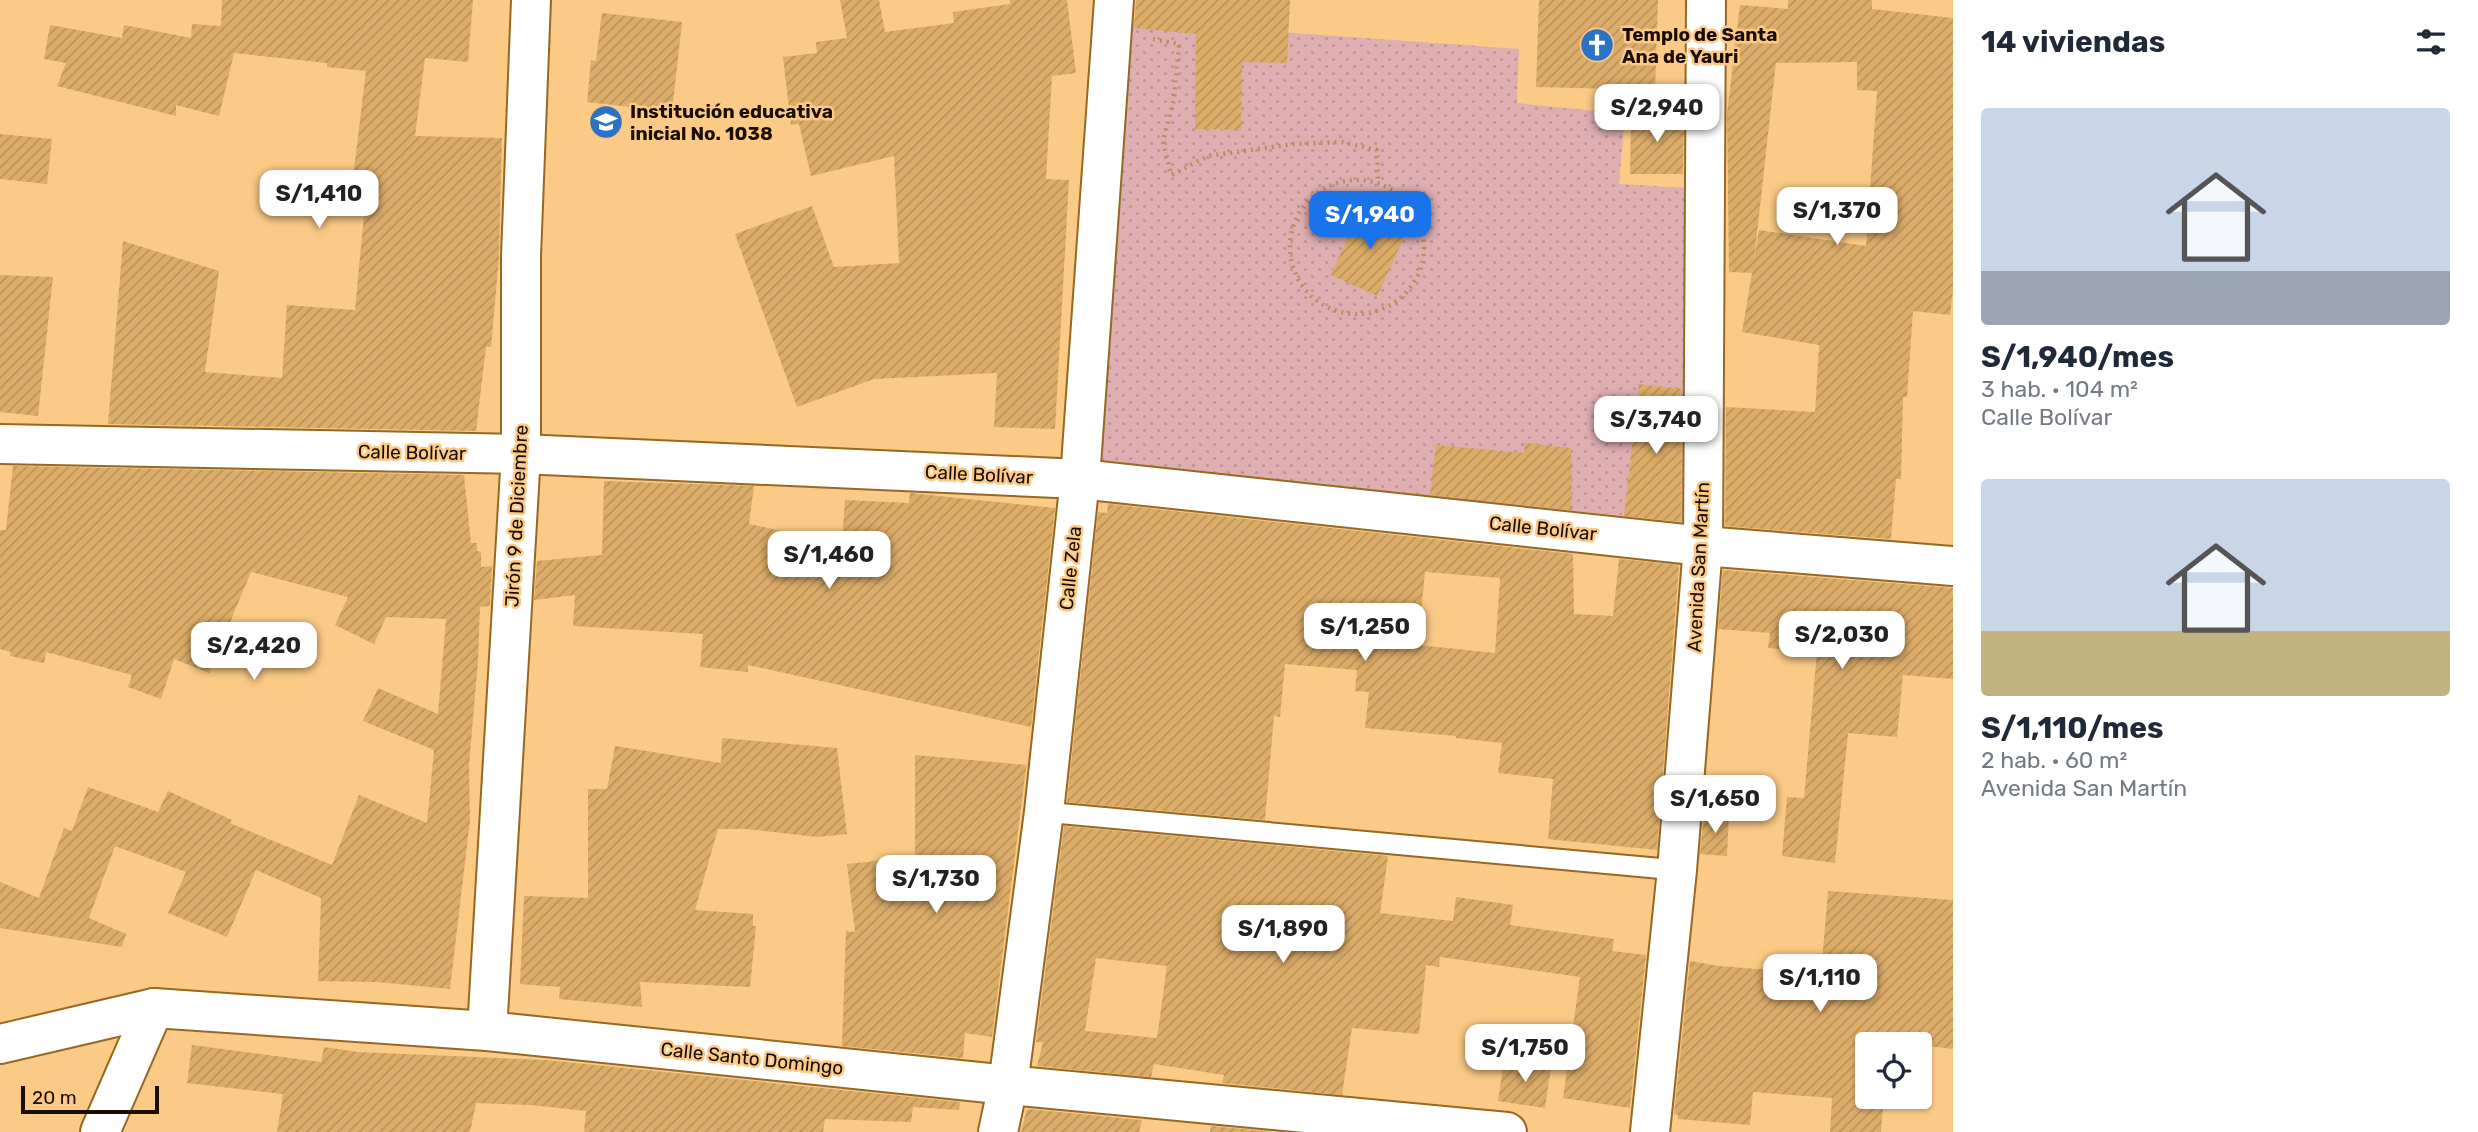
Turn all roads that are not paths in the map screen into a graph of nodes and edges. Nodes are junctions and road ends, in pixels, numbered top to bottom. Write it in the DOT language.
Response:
graph roads {
  1 [pos="531,0"];
  2 [pos="1706,0"];
  3 [pos="1112,15"];
  4 [pos="0,444"];
  5 [pos="521,454"];
  6 [pos="1080,479"];
  7 [pos="1703,545"];
  8 [pos="1953,566"];
  9 [pos="1044,813"];
  10 [pos="1676,870"];
  11 [pos="154,1008"];
  12 [pos="487,1031"];
  13 [pos="0,1044"];
  14 [pos="1007,1085"];
  15 [pos="100,1132"];
  16 [pos="998,1132"];
  17 [pos="1507,1132"];
  18 [pos="1650,1132"];
  1 -- 5 [label="street, Jirón 9 de Diciembre"];
  2 -- 7 [label="street, Avenida San Martín"];
  3 -- 6 [label="street, Calle Zela"];
  4 -- 5 [label="street, Calle Bolívar"];
  5 -- 6 [label="street, Calle Bolívar"];
  5 -- 12 [label="street, Jirón 9 de Diciembre"];
  6 -- 7 [label="street, Calle Bolívar"];
  6 -- 9 [label="street, Calle Zela"];
  7 -- 8 [label="street, Calle Bolívar"];
  7 -- 10 [label="street, Avenida San Martín"];
  9 -- 10 [label="lane"];
  9 -- 14 [label="street, Calle Zela"];
  10 -- 18 [label="street, Avenida San Martín"];
  11 -- 12 [label="street, Calle Santo Domingo"];
  11 -- 13 [label="street, Calle Santo Domingo"];
  11 -- 15 [label="street"];
  12 -- 14 [label="street, Calle Santo Domingo"];
  14 -- 16 [label="street, Calle Zela"];
  14 -- 17 [label="street, Calle Santo Domingo"];
}
